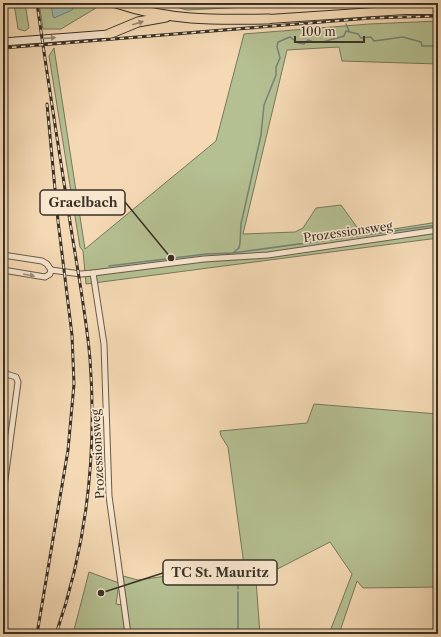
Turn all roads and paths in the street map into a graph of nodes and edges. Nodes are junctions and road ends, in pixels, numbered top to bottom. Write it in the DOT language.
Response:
graph roads {
  1 [pos="116,3"];
  2 [pos="438,10"];
  3 [pos="168,17"];
  4 [pos="269,19"];
  5 [pos="109,34"];
  6 [pos="3,42"];
  7 [pos="438,230"];
  8 [pos="3,255"];
  9 [pos="3,270"];
  10 [pos="51,270"];
  11 [pos="93,273"];
  12 [pos="3,373"];
  13 [pos="3,448"];
  14 [pos="9,449"];
  15 [pos="3,494"];
  16 [pos="128,634"];
  1 -- 3 [label="highway"];
  2 -- 4 [label="main road"];
  3 -- 4 [label="highway"];
  5 -- 3 [label="highway, one-way"];
  6 -- 5 [label="main road, one-way"];
  7 -- 11 [label="street, Prozessionsweg"];
  8 -- 10 [label="street, Prozessionsweg"];
  9 -- 10 [label="street, Prozessionsweg, one-way"];
  10 -- 11 [label="street, Prozessionsweg"];
  11 -- 16 [label="street, Prozessionsweg"];
  12 -- 14 [label="street"];
  13 -- 14 [label="street"];
  14 -- 15 [label="street"];
}
